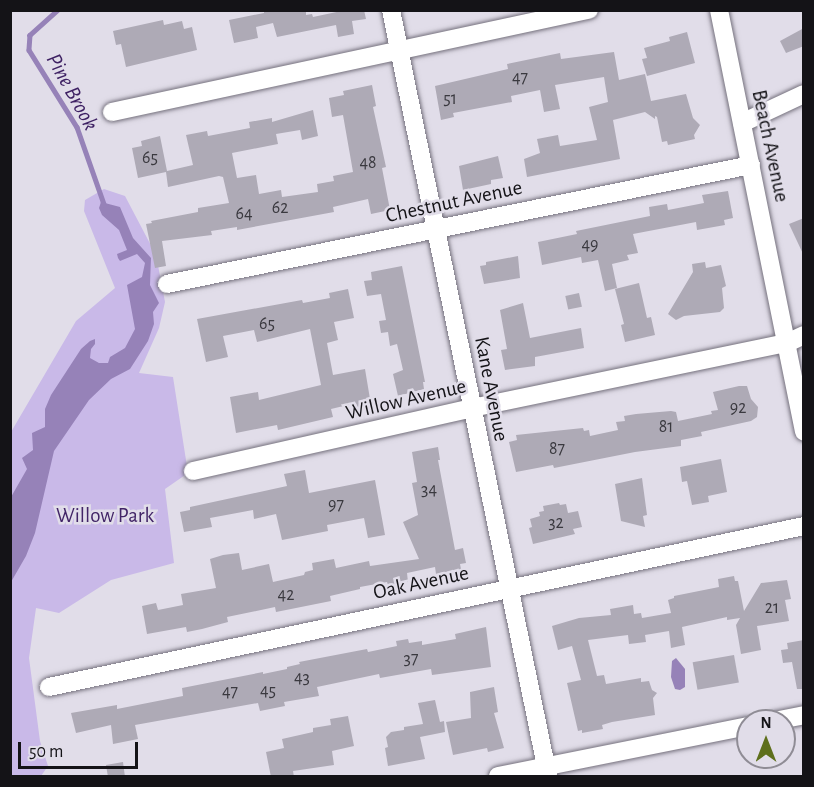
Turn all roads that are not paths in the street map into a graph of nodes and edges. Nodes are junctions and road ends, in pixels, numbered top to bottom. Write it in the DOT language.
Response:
graph roads {
  1 [pos="391,10"];
  2 [pos="589,10"];
  3 [pos="719,10"];
  4 [pos="399,51"];
  5 [pos="804,94"];
  6 [pos="112,112"];
  7 [pos="742,123"];
  8 [pos="751,165"];
  9 [pos="436,228"];
  10 [pos="167,284"];
  11 [pos="804,335"];
  12 [pos="787,343"];
  13 [pos="472,408"];
  14 [pos="804,432"];
  15 [pos="193,471"];
  16 [pos="804,526"];
  17 [pos="507,588"];
  18 [pos="49,687"];
  19 [pos="736,729"];
  20 [pos="547,771"];
  21 [pos="498,777"];
  1 -- 4 [label="street, Kane Avenue"];
  2 -- 4 [label="street"];
  3 -- 7 [label="street, Beach Avenue"];
  4 -- 6 [label="street"];
  4 -- 9 [label="street, Kane Avenue"];
  5 -- 7 [label="street"];
  7 -- 8 [label="street, Beach Avenue"];
  8 -- 9 [label="street, Chestnut Avenue"];
  8 -- 12 [label="street, Beach Avenue"];
  9 -- 10 [label="street, Chestnut Avenue"];
  9 -- 13 [label="street, Kane Avenue"];
  11 -- 12 [label="street, Willow Avenue"];
  12 -- 13 [label="street, Willow Avenue"];
  12 -- 14 [label="street, Beach Avenue"];
  13 -- 15 [label="street, Willow Avenue"];
  13 -- 17 [label="street, Kane Avenue"];
  16 -- 17 [label="street, Oak Avenue"];
  17 -- 18 [label="street, Oak Avenue"];
  17 -- 20 [label="street, Kane Avenue"];
  19 -- 20 [label="street"];
  20 -- 21 [label="street"];
}
